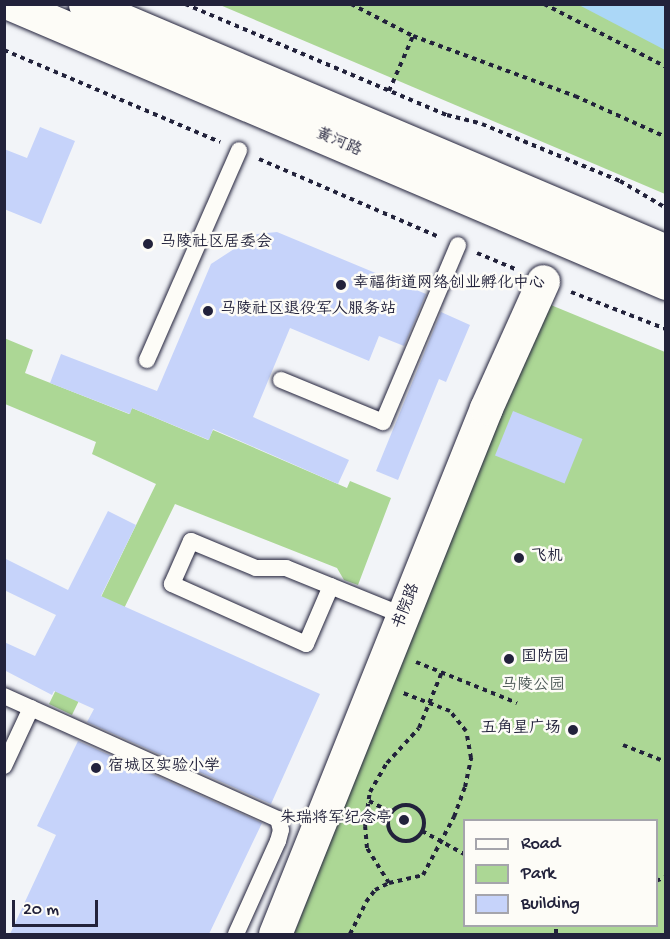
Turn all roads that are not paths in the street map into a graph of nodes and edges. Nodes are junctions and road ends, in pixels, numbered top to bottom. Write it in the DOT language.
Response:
graph roads {
  1 [pos="11,4"];
  2 [pos="86,4"];
  3 [pos="239,150"];
  4 [pos="458,245"];
  5 [pos="666,251"];
  6 [pos="543,281"];
  7 [pos="666,283"];
  8 [pos="147,360"];
  9 [pos="281,380"];
  10 [pos="331,586"];
  11 [pos="405,616"];
  12 [pos="4,696"];
  13 [pos="32,708"];
  14 [pos="4,766"];
  15 [pos="236,934"];
  16 [pos="275,934"];
  1 -- 7 [label="main road, 黄河路"];
  2 -- 5 [label="main road, 黄河路"];
  3 -- 8 [label="lane"];
  4 -- 9 [label="lane"];
  6 -- 11 [label="main road, 书院路"];
  10 -- 10 [label="lane"];
  10 -- 11 [label="lane"];
  11 -- 16 [label="main road, 书院路"];
  12 -- 13 [label="lane"];
  13 -- 14 [label="lane"];
  13 -- 15 [label="lane"];
}
